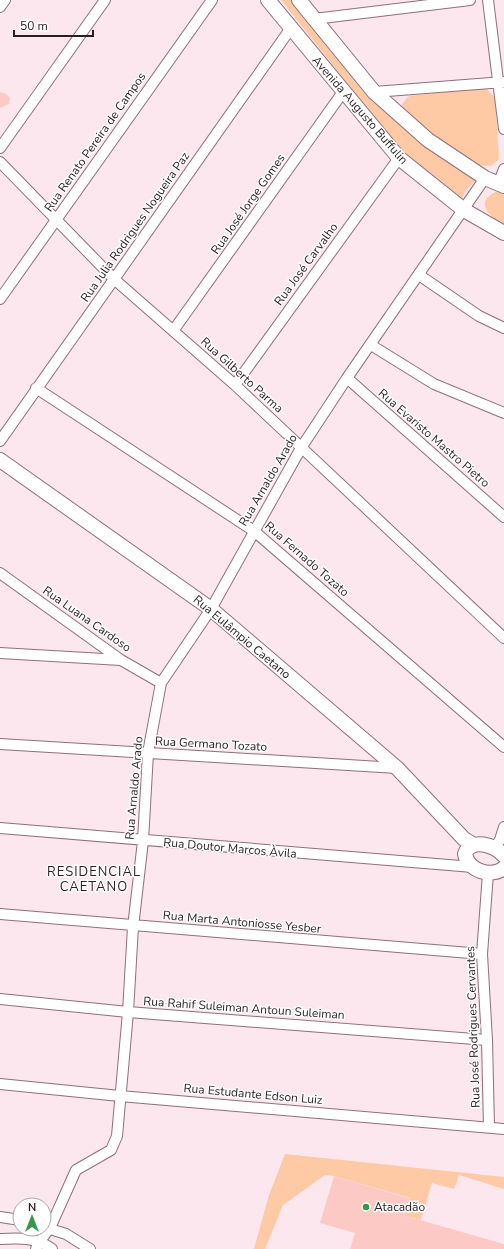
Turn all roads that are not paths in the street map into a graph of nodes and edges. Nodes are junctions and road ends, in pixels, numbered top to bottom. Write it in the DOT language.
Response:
graph roads {
  1 [pos="5,0"];
  2 [pos="105,0"];
  3 [pos="212,0"];
  4 [pos="268,0"];
  5 [pos="299,0"];
  6 [pos="470,0"];
  7 [pos="488,0"];
  8 [pos="0,7"];
  9 [pos="314,19"];
  10 [pos="291,28"];
  11 [pos="500,82"];
  12 [pos="344,92"];
  13 [pos="374,92"];
  14 [pos="504,129"];
  15 [pos="0,148"];
  16 [pos="399,158"];
  17 [pos="0,162"];
  18 [pos="504,169"];
  19 [pos="485,178"];
  20 [pos="501,185"];
  21 [pos="464,210"];
  22 [pos="56,218"];
  23 [pos="504,233"];
  24 [pos="419,275"];
  25 [pos="114,279"];
  26 [pos="0,299"];
  27 [pos="504,328"];
  28 [pos="173,331"];
  29 [pos="371,345"];
  30 [pos="347,378"];
  31 [pos="235,385"];
  32 [pos="36,388"];
  33 [pos="504,413"];
  34 [pos="0,441"];
  35 [pos="301,448"];
  36 [pos="0,460"];
  37 [pos="487,502"];
  38 [pos="504,506"];
  39 [pos="504,517"];
  40 [pos="254,531"];
  41 [pos="0,573"];
  42 [pos="211,609"];
  43 [pos="504,638"];
  44 [pos="0,653"];
  45 [pos="121,660"];
  46 [pos="161,683"];
  47 [pos="0,744"];
  48 [pos="504,747"];
  49 [pos="148,753"];
  50 [pos="397,768"];
  51 [pos="504,827"];
  52 [pos="0,828"];
  53 [pos="143,841"];
  54 [pos="469,843"];
  55 [pos="498,862"];
  56 [pos="467,865"];
  57 [pos="0,914"];
  58 [pos="134,926"];
  59 [pos="482,954"];
  60 [pos="0,998"];
  61 [pos="128,1012"];
  62 [pos="487,1040"];
  63 [pos="0,1084"];
  64 [pos="120,1096"];
  65 [pos="489,1127"];
  66 [pos="504,1128"];
  67 [pos="0,1217"];
  68 [pos="52,1218"];
  69 [pos="12,1219"];
  70 [pos="52,1230"];
  71 [pos="0,1239"];
  72 [pos="38,1245"];
  73 [pos="52,1249"];
  74 [pos="90,1249"];
  1 -- 8 [label="street"];
  2 -- 15 [label="street"];
  3 -- 22 [label="street, Rua Renato Pereira de Campos"];
  4 -- 10 [label="street, Avenida Augusto Buffulin"];
  5 -- 9 [label="street, Avenida Augusto Buffulin"];
  6 -- 9 [label="street"];
  7 -- 11 [label="street"];
  9 -- 13 [label="street, Avenida Augusto Buffulin"];
  10 -- 12 [label="street, Avenida Augusto Buffulin"];
  10 -- 25 [label="street, Rua Julia Rodrigues Nogueira Paz"];
  11 -- 13 [label="street"];
  11 -- 14 [label="street"];
  12 -- 16 [label="street, Avenida Augusto Buffulin"];
  12 -- 28 [label="street, Rua José Jorge Gomes"];
  13 -- 19 [label="street, Avenida Augusto Buffulin"];
  16 -- 21 [label="street, Avenida Augusto Buffulin"];
  16 -- 31 [label="street, Rua José Carvalho"];
  17 -- 22 [label="street, Rua Gilberto Parma"];
  18 -- 20 [label="street"];
  19 -- 20 [label="street, Avenida Augusto Buffulin"];
  19 -- 21 [label="street, Rua Arnaldo Arado"];
  21 -- 23 [label="street, Avenida Augusto Buffulin"];
  21 -- 24 [label="street, Rua Arnaldo Arado"];
  22 -- 25 [label="street, Rua Gilberto Parma"];
  22 -- 26 [label="street, Rua Renato Pereira de Campos"];
  24 -- 27 [label="street"];
  24 -- 29 [label="street, Rua Arnaldo Arado"];
  25 -- 28 [label="street, Rua Gilberto Parma"];
  25 -- 32 [label="street, Rua Julia Rodrigues Nogueira Paz"];
  28 -- 31 [label="street, Rua Gilberto Parma"];
  29 -- 30 [label="street, Rua Arnaldo Arado"];
  29 -- 33 [label="street"];
  30 -- 35 [label="street, Rua Arnaldo Arado"];
  30 -- 37 [label="street, Rua Evaristo Mastro Pietro"];
  31 -- 35 [label="street, Rua Gilberto Parma"];
  32 -- 34 [label="street, Rua Julia Rodrigues Nogueira Paz"];
  32 -- 40 [label="street, Rua Fernado Tozato"];
  35 -- 40 [label="street, Rua Arnaldo Arado"];
  35 -- 43 [label="street, Rua Gilberto Parma"];
  36 -- 42 [label="street, Rua Eulâmpio Caetano"];
  37 -- 38 [label="street"];
  37 -- 39 [label="street, Rua Evaristo Mastro Pietro"];
  40 -- 42 [label="street, Rua Arnaldo Arado"];
  40 -- 48 [label="street, Rua Fernado Tozato"];
  41 -- 45 [label="street, Rua Luana Cardoso"];
  42 -- 46 [label="street, Rua Arnaldo Arado"];
  42 -- 50 [label="street, Rua Eulâmpio Caetano"];
  44 -- 45 [label="street"];
  45 -- 46 [label="street, Rua Luana Cardoso"];
  46 -- 49 [label="street, Rua Arnaldo Arado"];
  47 -- 49 [label="street, Rua Germano Tozato"];
  49 -- 50 [label="street, Rua Germano Tozato"];
  49 -- 53 [label="street, Rua Arnaldo Arado"];
  50 -- 54 [label="street, Rua Eulâmpio Caetano"];
  51 -- 55 [label="street, Rua José Rodrigues Cervantes"];
  52 -- 53 [label="street, Rua Doutor Marcos Àvila"];
  53 -- 56 [label="street, Rua Doutor Marcos Àvila"];
  53 -- 58 [label="street, Rua Arnaldo Arado"];
  54 -- 55 [label="street"];
  54 -- 56 [label="street"];
  55 -- 56 [label="street"];
  55 -- 59 [label="street, Rua José Rodrigues Cervantes"];
  57 -- 58 [label="street, Rua Marta Antoniosse Yesber"];
  58 -- 59 [label="street, Rua Marta Antoniosse Yesber"];
  58 -- 61 [label="street, Rua Arnaldo Arado"];
  59 -- 62 [label="street, Rua José Rodrigues Cervantes"];
  60 -- 61 [label="street, Rua Rahif Suleiman Antoun Suleiman"];
  61 -- 62 [label="street, Rua Rahif Suleiman Antoun Suleiman"];
  61 -- 64 [label="street, Rua Arnaldo Arado"];
  62 -- 65 [label="street, Rua José Rodrigues Cervantes"];
  63 -- 64 [label="street, Rua Estudante Edson Luiz"];
  64 -- 65 [label="street, Rua Estudante Edson Luiz"];
  64 -- 68 [label="street, Rua Arnaldo Arado"];
  65 -- 66 [label="street, Rua Estudante Edson Luiz"];
  67 -- 69 [label="street"];
  70 -- 74 [label="street"];
  71 -- 72 [label="street"];
  72 -- 73 [label="street"];
}
